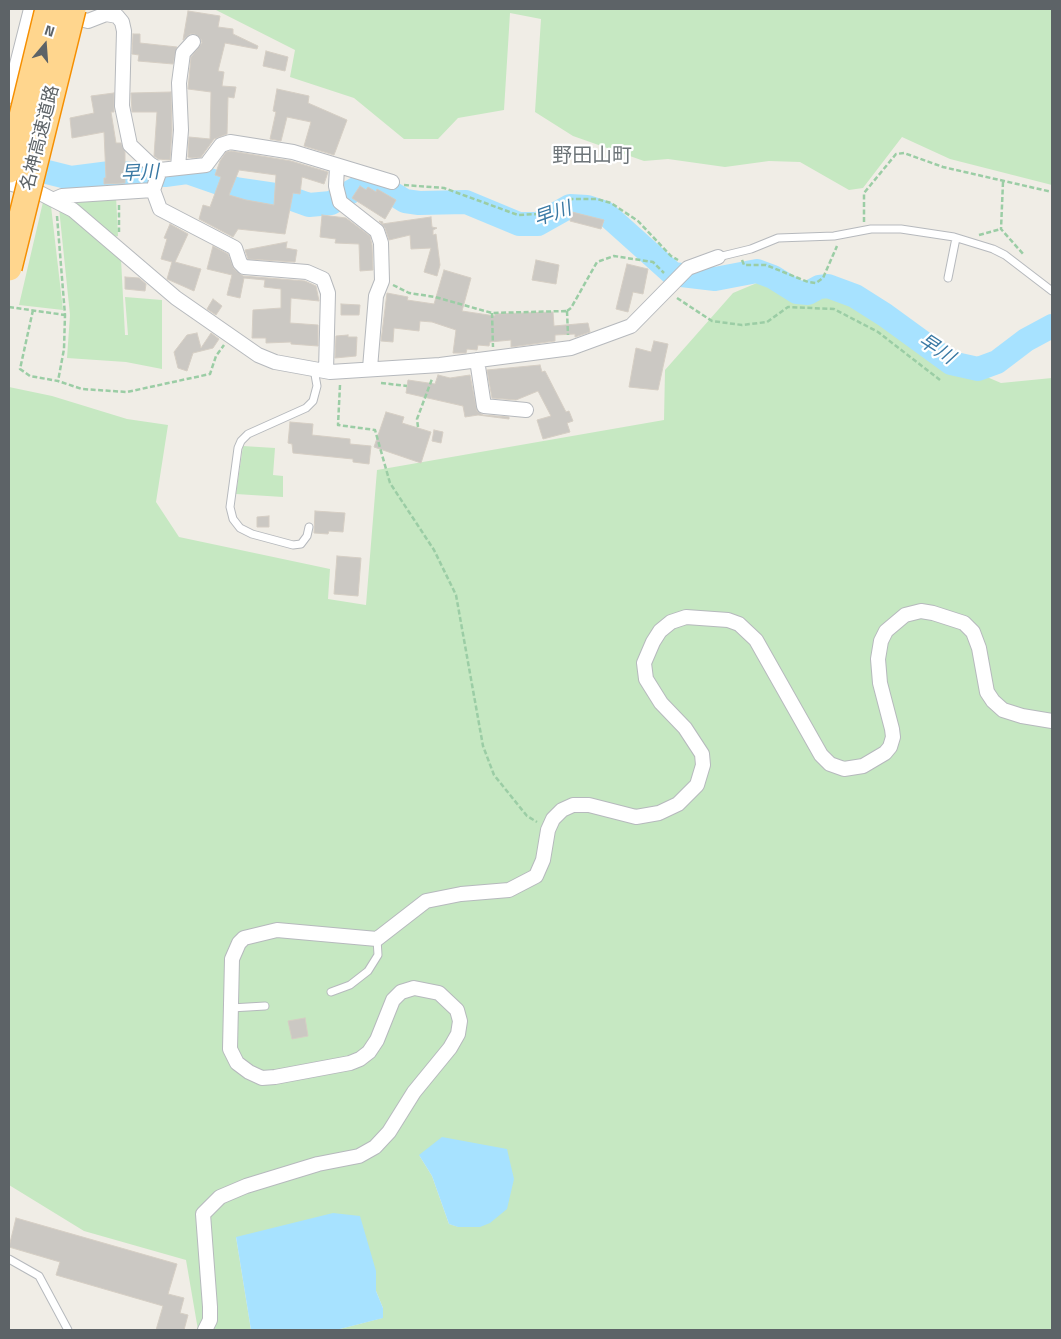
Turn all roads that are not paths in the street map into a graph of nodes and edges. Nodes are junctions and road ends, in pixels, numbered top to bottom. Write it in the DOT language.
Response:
graph roads {
  1 [pos="31,9"];
  2 [pos="40,9"];
  3 [pos="48,9"];
  4 [pos="73,9"];
  5 [pos="193,42"];
  6 [pos="9,96"];
  7 [pos="178,167"];
  8 [pos="337,167"];
  9 [pos="9,170"];
  10 [pos="158,177"];
  11 [pos="392,182"];
  12 [pos="9,183"];
  13 [pos="55,199"];
  14 [pos="956,238"];
  15 [pos="718,257"];
  16 [pos="9,268"];
  17 [pos="948,278"];
  18 [pos="1052,292"];
  19 [pos="477,360"];
  20 [pos="370,368"];
  21 [pos="320,370"];
  22 [pos="526,410"];
  23 [pos="309,527"];
  24 [pos="1052,721"];
  25 [pos="377,939"];
  26 [pos="332,992"];
  27 [pos="265,1006"];
  28 [pos="230,1008"];
  29 [pos="9,1259"];
  30 [pos="68,1330"];
  31 [pos="205,1330"];
  1 -- 6 [label="street"];
  2 -- 10 [label="street"];
  3 -- 9 [label="highway, 名神高速道路, bridge"];
  4 -- 16 [label="highway, 名神高速道路, bridge"];
  5 -- 7 [label="street"];
  7 -- 8 [label="street"];
  7 -- 10 [label="street"];
  8 -- 11 [label="street"];
  8 -- 20 [label="street"];
  10 -- 13 [label="street"];
  10 -- 21 [label="street"];
  12 -- 13 [label="street"];
  13 -- 21 [label="street"];
  14 -- 15 [label="lane"];
  14 -- 17 [label="lane"];
  14 -- 18 [label="lane"];
  15 -- 19 [label="street"];
  19 -- 20 [label="street"];
  19 -- 22 [label="street"];
  20 -- 21 [label="street"];
  21 -- 23 [label="lane"];
  24 -- 25 [label="street"];
  25 -- 26 [label="lane"];
  25 -- 28 [label="street"];
  27 -- 28 [label="lane"];
  28 -- 31 [label="street"];
  29 -- 30 [label="lane"];
}
